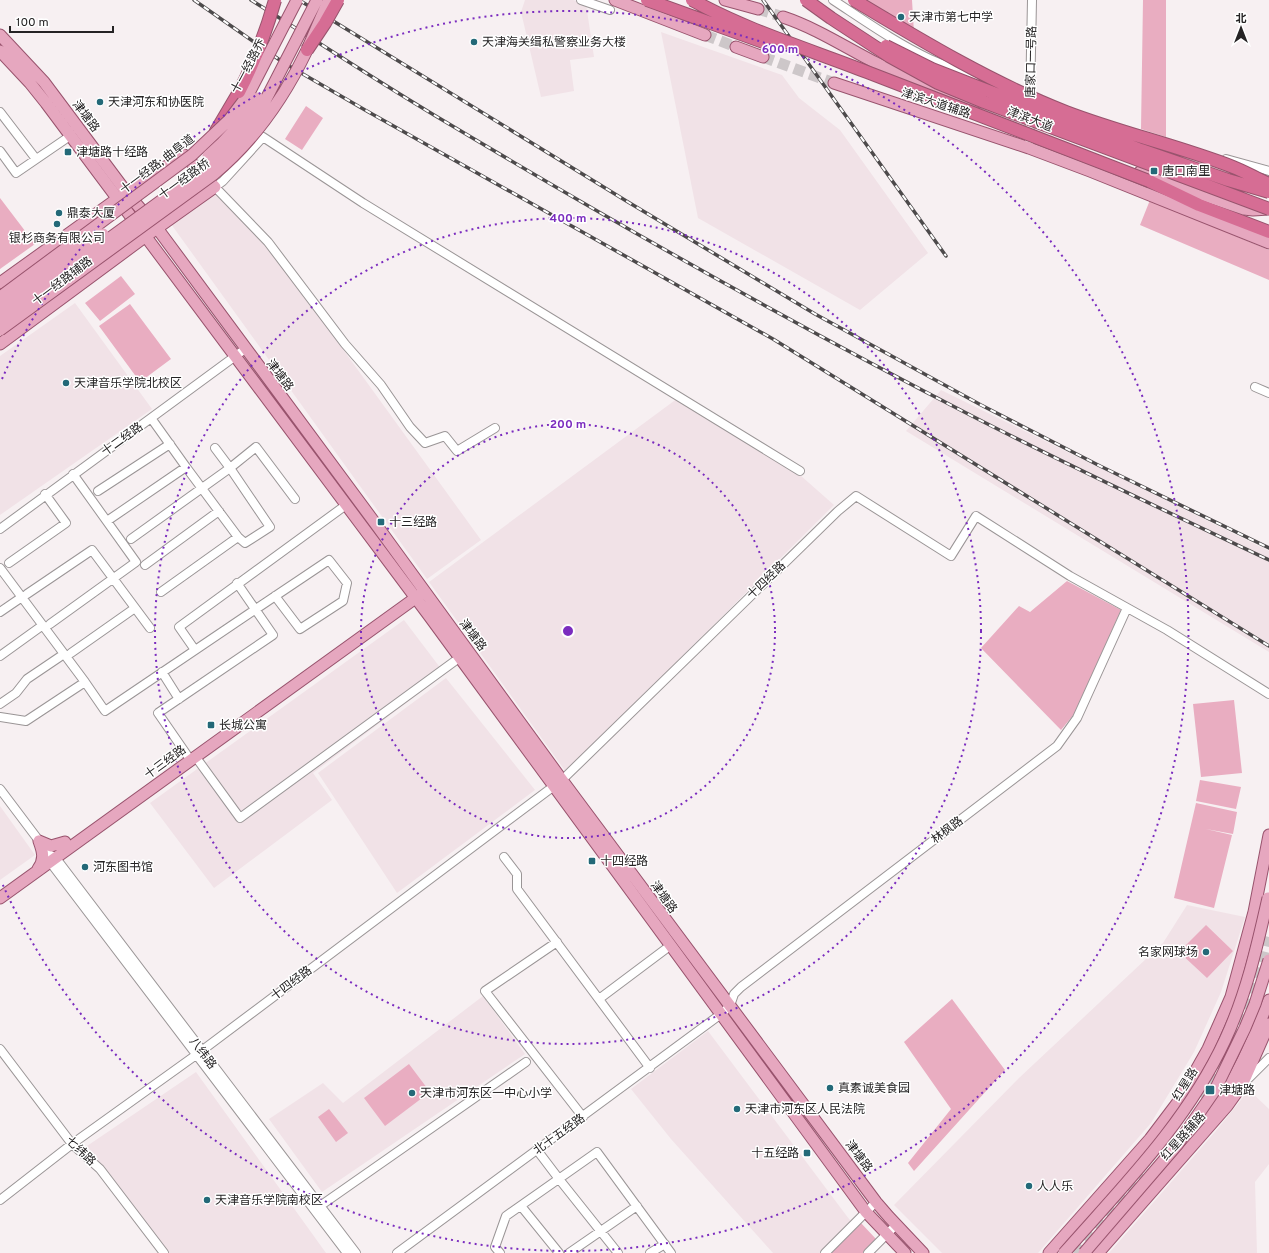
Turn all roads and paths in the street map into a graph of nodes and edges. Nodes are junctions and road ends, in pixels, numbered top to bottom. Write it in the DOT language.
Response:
graph roads {
  1 [pos="275,0"];
  2 [pos="297,0"];
  3 [pos="309,0"];
  4 [pos="317,0"];
  5 [pos="329,0"];
  6 [pos="338,0"];
  7 [pos="581,0"];
  8 [pos="647,0"];
  9 [pos="692,0"];
  10 [pos="725,0"];
  11 [pos="806,0"];
  12 [pos="833,0"];
  13 [pos="854,0"];
  14 [pos="1032,0"];
  15 [pos="612,5"];
  16 [pos="758,9"];
  17 [pos="783,17"];
  18 [pos="845,27"];
  19 [pos="705,34"];
  20 [pos="2,39"];
  21 [pos="736,47"];
  22 [pos="307,50"];
  23 [pos="0,52"];
  24 [pos="764,57"];
  25 [pos="834,83"];
  26 [pos="928,93"];
  27 [pos="1030,94"];
  28 [pos="0,112"];
  29 [pos="1030,130"];
  30 [pos="70,136"];
  31 [pos="213,137"];
  32 [pos="1029,148"];
  33 [pos="0,151"];
  34 [pos="36,159"];
  35 [pos="1269,171"];
  36 [pos="1150,181"];
  37 [pos="1269,184"];
  38 [pos="215,187"];
  39 [pos="1269,192"];
  40 [pos="122,196"];
  41 [pos="1269,209"];
  42 [pos="1269,224"];
  43 [pos="157,228"];
  44 [pos="1269,232"];
  45 [pos="146,236"];
  46 [pos="1269,243"];
  47 [pos="0,283"];
  48 [pos="0,297"];
  49 [pos="0,308"];
  50 [pos="0,318"];
  51 [pos="0,330"];
  52 [pos="0,344"];
  53 [pos="245,349"];
  54 [pos="234,356"];
  55 [pos="1255,386"];
  56 [pos="1269,393"];
  57 [pos="151,418"];
  58 [pos="495,428"];
  59 [pos="170,444"];
  60 [pos="215,448"];
  61 [pos="186,467"];
  62 [pos="230,468"];
  63 [pos="800,471"];
  64 [pos="73,474"];
  65 [pos="203,489"];
  66 [pos="98,491"];
  67 [pos="45,494"];
  68 [pos="296,499"];
  69 [pos="346,505"];
  70 [pos="219,511"];
  71 [pos="107,521"];
  72 [pos="0,528"];
  73 [pos="238,537"];
  74 [pos="131,539"];
  75 [pos="9,563"];
  76 [pos="145,564"];
  77 [pos="0,568"];
  78 [pos="112,578"];
  79 [pos="238,583"];
  80 [pos="161,592"];
  81 [pos="24,596"];
  82 [pos="275,596"];
  83 [pos="417,596"];
  84 [pos="135,608"];
  85 [pos="1127,608"];
  86 [pos="256,609"];
  87 [pos="0,612"];
  88 [pos="391,612"];
  89 [pos="434,614"];
  90 [pos="46,625"];
  91 [pos="150,628"];
  92 [pos="196,650"];
  93 [pos="67,653"];
  94 [pos="0,656"];
  95 [pos="459,658"];
  96 [pos="162,672"];
  97 [pos="84,682"];
  98 [pos="1269,694"];
  99 [pos="180,699"];
  100 [pos="0,704"];
  101 [pos="0,717"];
  102 [pos="191,755"];
  103 [pos="558,783"];
  104 [pos="0,789"];
  105 [pos="1269,835"];
  106 [pos="39,841"];
  107 [pos="64,842"];
  108 [pos="504,857"];
  109 [pos="49,858"];
  110 [pos="0,890"];
  111 [pos="1269,896"];
  112 [pos="0,898"];
  113 [pos="557,942"];
  114 [pos="671,945"];
  115 [pos="1269,960"];
  116 [pos="599,999"];
  117 [pos="1269,1000"];
  118 [pos="730,1006"];
  119 [pos="721,1014"];
  120 [pos="1269,1024"];
  121 [pos="0,1048"];
  122 [pos="199,1053"];
  123 [pos="1269,1058"];
  124 [pos="526,1062"];
  125 [pos="650,1068"];
  126 [pos="1242,1085"];
  127 [pos="582,1117"];
  128 [pos="72,1144"];
  129 [pos="537,1150"];
  130 [pos="1130,1162"];
  131 [pos="559,1179"];
  132 [pos="1153,1190"];
  133 [pos="1123,1196"];
  134 [pos="0,1200"];
  135 [pos="876,1202"];
  136 [pos="320,1206"];
  137 [pos="521,1206"];
  138 [pos="636,1206"];
  139 [pos="866,1212"];
  140 [pos="896,1225"];
  141 [pos="600,1231"];
  142 [pos="886,1235"];
  143 [pos="665,1244"];
  144 [pos="164,1253"];
  145 [pos="347,1253"];
  146 [pos="356,1253"];
  147 [pos="397,1253"];
  148 [pos="500,1253"];
  149 [pos="559,1253"];
  150 [pos="569,1253"];
  151 [pos="618,1253"];
  152 [pos="650,1253"];
  153 [pos="671,1253"];
  154 [pos="825,1253"];
  155 [pos="868,1253"];
  156 [pos="905,1253"];
  157 [pos="923,1253"];
  158 [pos="1049,1253"];
  159 [pos="1064,1253"];
  160 [pos="1084,1253"];
  161 [pos="1098,1253"];
  1 -- 31 [label="highway, bridge"];
  2 -- 31 [label="main road, 十一经路乔, bridge"];
  3 -- 49 [label="main road, 十一经路桥, bridge"];
  4 -- 50 [label="main road, 十一经路桥, bridge"];
  5 -- 22 [label="main road, 十一经路桥, bridge"];
  6 -- 22 [label="highway, bridge"];
  7 -- 15 [label="street"];
  8 -- 26 [label="highway, bridge"];
  9 -- 26 [label="highway, bridge"];
  10 -- 16 [label="main road"];
  11 -- 18 [label="highway, 津滨大道, bridge"];
  12 -- 27 [label="street"];
  13 -- 37 [label="highway, bridge"];
  14 -- 27 [label="street, 唐家口一号路"];
  15 -- 19 [label="main road"];
  17 -- 26 [label="main road, 津滨大道"];
  18 -- 39 [label="highway, bridge"];
  18 -- 41 [label="highway, 津滨大道, bridge"];
  20 -- 40 [label="main road, 津塘路"];
  21 -- 24 [label="main road"];
  22 -- 51 [label="main road, 十一经路桥, bridge"];
  23 -- 30 [label="main road, 津塘路"];
  25 -- 32 [label="main road, 津滨大道辅路"];
  26 -- 29 [label="main road"];
  26 -- 36 [label="highway, 津滨大道, bridge"];
  27 -- 29 [label="street, 唐家口一号路"];
  27 -- 35 [label="street"];
  28 -- 34 [label="street"];
  29 -- 32 [label="street, 唐家口一号路"];
  29 -- 41 [label="main road"];
  30 -- 34 [label="street"];
  30 -- 40 [label="main road, 津塘路"];
  31 -- 48 [label="main road, 十一经路; 曲阜道, bridge"];
  32 -- 46 [label="main road, 津滨大道辅路"];
  33 -- 34 [label="street"];
  36 -- 42 [label="highway, 津滨大道"];
  36 -- 44 [label="highway"];
  38 -- 40 [label="main road"];
  38 -- 43 [label="main road, 十一经路辅路"];
  38 -- 58 [label="street"];
  38 -- 63 [label="street"];
  40 -- 43 [label="main road, 津塘路"];
  40 -- 45 [label="main road, 津塘路"];
  40 -- 47 [label="main road"];
  43 -- 45 [label="main road, 十一经路辅路"];
  43 -- 53 [label="main road, 津塘路"];
  45 -- 52 [label="main road, 十一经路辅路"];
  45 -- 54 [label="main road, 津塘路"];
  53 -- 54 [label="street, 十二经路"];
  53 -- 83 [label="main road, 津塘路"];
  54 -- 57 [label="street, 十二经路"];
  54 -- 69 [label="main road, 津塘路"];
  55 -- 56 [label="street"];
  57 -- 59 [label="street"];
  57 -- 64 [label="street, 十二经路"];
  59 -- 61 [label="street"];
  59 -- 66 [label="street"];
  60 -- 62 [label="street"];
  61 -- 65 [label="street"];
  61 -- 71 [label="street"];
  62 -- 65 [label="street"];
  62 -- 68 [label="street"];
  62 -- 73 [label="street"];
  64 -- 67 [label="street, 十二经路"];
  64 -- 71 [label="street"];
  65 -- 70 [label="street"];
  65 -- 74 [label="street"];
  67 -- 72 [label="street, 十二经路"];
  67 -- 75 [label="street"];
  69 -- 79 [label="street"];
  69 -- 83 [label="main road, 津塘路"];
  70 -- 73 [label="street"];
  70 -- 76 [label="street"];
  71 -- 78 [label="street"];
  73 -- 80 [label="street"];
  77 -- 81 [label="street"];
  78 -- 81 [label="street"];
  78 -- 84 [label="street"];
  78 -- 90 [label="street"];
  79 -- 86 [label="street"];
  79 -- 92 [label="street"];
  81 -- 87 [label="street"];
  81 -- 90 [label="street"];
  82 -- 82 [label="street"];
  82 -- 86 [label="street"];
  83 -- 88 [label="main road, 十三经路"];
  83 -- 89 [label="main road, 津塘路"];
  84 -- 91 [label="street"];
  84 -- 93 [label="street"];
  85 -- 98 [label="street"];
  85 -- 103 [label="street, 十四经路"];
  85 -- 118 [label="street, 林枫路"];
  86 -- 92 [label="street"];
  86 -- 99 [label="street"];
  88 -- 89 [label="main road"];
  88 -- 102 [label="main road, 十三经路"];
  89 -- 95 [label="main road, 津塘路"];
  89 -- 103 [label="main road, 津塘路"];
  90 -- 93 [label="street"];
  90 -- 94 [label="street"];
  92 -- 96 [label="street"];
  93 -- 97 [label="street"];
  93 -- 100 [label="street"];
  95 -- 102 [label="street"];
  95 -- 103 [label="main road, 津塘路"];
  96 -- 97 [label="street"];
  96 -- 99 [label="street"];
  97 -- 101 [label="street"];
  99 -- 102 [label="street"];
  102 -- 107 [label="main road, 十三经路"];
  102 -- 109 [label="main road, 十三经路"];
  103 -- 114 [label="main road, 津塘路"];
  103 -- 118 [label="main road, 津塘路"];
  103 -- 122 [label="street, 十四经路"];
  104 -- 106 [label="street"];
  105 -- 130 [label="main road, 红星路辅路"];
  106 -- 107 [label="main road"];
  106 -- 109 [label="main road"];
  107 -- 109 [label="main road, 十三经路"];
  108 -- 113 [label="street"];
  109 -- 110 [label="main road, 十三经路"];
  109 -- 112 [label="main road"];
  109 -- 122 [label="street, 八纬路"];
  111 -- 159 [label="main road, 红星路, bridge"];
  113 -- 116 [label="street"];
  113 -- 127 [label="street"];
  114 -- 116 [label="street"];
  114 -- 119 [label="main road, 津塘路"];
  115 -- 160 [label="main road, bridge"];
  116 -- 125 [label="street"];
  117 -- 132 [label="main road"];
  118 -- 119 [label="street, 林枫路"];
  118 -- 135 [label="main road, 津塘路"];
  119 -- 125 [label="street, 北十五经路"];
  119 -- 139 [label="main road, 津塘路"];
  120 -- 126 [label="main road, 红星路辅路"];
  121 -- 128 [label="street, 七纬路"];
  122 -- 128 [label="street, 十四经路"];
  122 -- 136 [label="street, 八纬路"];
  122 -- 145 [label="street, 八纬路"];
  123 -- 126 [label="street"];
  124 -- 136 [label="street"];
  125 -- 127 [label="street, 北十五经路"];
  126 -- 132 [label="main road, 红星路辅路"];
  127 -- 129 [label="street, 北十五经路"];
  128 -- 134 [label="street, 十四经路"];
  128 -- 144 [label="street, 七纬路"];
  129 -- 131 [label="street"];
  129 -- 147 [label="street, 北十五经路"];
  130 -- 133 [label="main road"];
  130 -- 158 [label="main road, 红星路辅路"];
  131 -- 137 [label="street"];
  131 -- 138 [label="street"];
  131 -- 141 [label="street"];
  132 -- 161 [label="main road, 红星路辅路"];
  135 -- 139 [label="street"];
  135 -- 140 [label="main road, 津塘路"];
  136 -- 146 [label="street, 八纬路"];
  137 -- 148 [label="street"];
  137 -- 149 [label="street"];
  138 -- 141 [label="street"];
  138 -- 143 [label="street"];
  139 -- 142 [label="main road, 津塘路"];
  139 -- 154 [label="street"];
  140 -- 142 [label="street"];
  140 -- 157 [label="main road, 津塘路"];
  141 -- 150 [label="street"];
  141 -- 151 [label="street"];
  142 -- 155 [label="street"];
  142 -- 156 [label="main road, 津塘路"];
  143 -- 152 [label="street"];
  143 -- 153 [label="street"];
}
